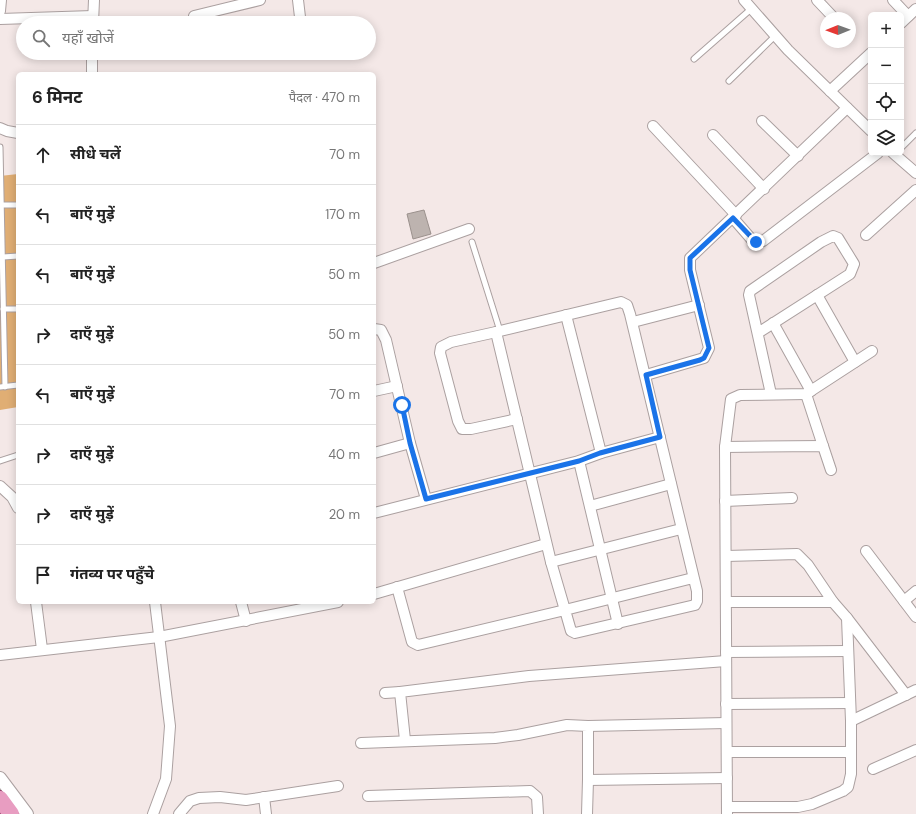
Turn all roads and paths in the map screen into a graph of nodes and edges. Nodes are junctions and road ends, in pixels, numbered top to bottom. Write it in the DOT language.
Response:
graph roads {
  1 [pos="0,0"];
  2 [pos="94,0"];
  3 [pos="260,0"];
  4 [pos="298,0"];
  5 [pos="744,0"];
  6 [pos="817,0"];
  7 [pos="893,0"];
  8 [pos="751,9"];
  9 [pos="916,9"];
  10 [pos="0,11"];
  11 [pos="828,12"];
  12 [pos="93,16"];
  13 [pos="194,16"];
  14 [pos="300,16"];
  15 [pos="0,19"];
  16 [pos="16,19"];
  17 [pos="905,19"];
  18 [pos="775,36"];
  19 [pos="868,55"];
  20 [pos="694,59"];
  21 [pos="92,60"];
  22 [pos="92,72"];
  23 [pos="729,81"];
  24 [pos="830,91"];
  25 [pos="847,108"];
  26 [pos="762,122"];
  27 [pos="653,126"];
  28 [pos="0,128"];
  29 [pos="868,128"];
  30 [pos="16,133"];
  31 [pos="916,133"];
  32 [pos="713,135"];
  33 [pos="904,144"];
  34 [pos="0,147"];
  35 [pos="798,156"];
  36 [pos="874,156"];
  37 [pos="900,156"];
  38 [pos="916,173"];
  39 [pos="764,189"];
  40 [pos="916,190"];
  41 [pos="2,205"];
  42 [pos="16,205"];
  43 [pos="735,216"];
  44 [pos="469,229"];
  45 [pos="866,235"];
  46 [pos="472,242"];
  47 [pos="16,256"];
  48 [pos="3,257"];
  49 [pos="376,262"];
  50 [pos="2,295"];
  51 [pos="816,295"];
  52 [pos="698,305"];
  53 [pos="4,309"];
  54 [pos="16,309"];
  55 [pos="566,315"];
  56 [pos="633,322"];
  57 [pos="772,323"];
  58 [pos="376,329"];
  59 [pos="498,331"];
  60 [pos="758,333"];
  61 [pos="872,351"];
  62 [pos="856,362"];
  63 [pos="646,375"];
  64 [pos="16,385"];
  65 [pos="397,386"];
  66 [pos="2,387"];
  67 [pos="376,391"];
  68 [pos="808,393"];
  69 [pos="771,394"];
  70 [pos="517,419"];
  71 [pos="660,437"];
  72 [pos="410,443"];
  73 [pos="823,446"];
  74 [pos="725,447"];
  75 [pos="376,452"];
  76 [pos="600,453"];
  77 [pos="16,456"];
  78 [pos="0,461"];
  79 [pos="579,461"];
  80 [pos="831,470"];
  81 [pos="529,473"];
  82 [pos="671,484"];
  83 [pos="0,486"];
  84 [pos="792,498"];
  85 [pos="426,499"];
  86 [pos="725,501"];
  87 [pos="16,505"];
  88 [pos="590,506"];
  89 [pos="376,512"];
  90 [pos="681,529"];
  91 [pos="546,544"];
  92 [pos="600,550"];
  93 [pos="866,551"];
  94 [pos="726,556"];
  95 [pos="551,562"];
  96 [pos="693,578"];
  97 [pos="397,587"];
  98 [pos="916,591"];
  99 [pos="376,593"];
  100 [pos="612,597"];
  101 [pos="904,601"];
  102 [pos="726,602"];
  103 [pos="833,602"];
  104 [pos="36,604"];
  105 [pos="155,604"];
  106 [pos="242,604"];
  107 [pos="317,604"];
  108 [pos="307,605"];
  109 [pos="564,610"];
  110 [pos="916,617"];
  111 [pos="847,618"];
  112 [pos="246,621"];
  113 [pos="618,624"];
  114 [pos="159,637"];
  115 [pos="42,649"];
  116 [pos="847,651"];
  117 [pos="0,654"];
  118 [pos="726,657"];
  119 [pos="916,690"];
  120 [pos="400,692"];
  121 [pos="385,693"];
  122 [pos="906,695"];
  123 [pos="850,703"];
  124 [pos="726,704"];
  125 [pos="850,721"];
  126 [pos="726,724"];
  127 [pos="588,726"];
  128 [pos="405,740"];
  129 [pos="361,743"];
  130 [pos="916,750"];
  131 [pos="727,752"];
  132 [pos="850,752"];
  133 [pos="873,769"];
  134 [pos="0,778"];
  135 [pos="727,778"];
  136 [pos="588,780"];
  137 [pos="338,786"];
  138 [pos="368,796"];
  139 [pos="264,797"];
  140 [pos="0,799"];
  141 [pos="727,810"];
  142 [pos="11,814"];
  143 [pos="27,814"];
  144 [pos="152,814"];
  145 [pos="179,814"];
  146 [pos="266,814"];
  147 [pos="538,814"];
  148 [pos="587,814"];
  1 -- 10 [label="street"];
  2 -- 12 [label="street"];
  3 -- 13 [label="street"];
  4 -- 14 [label="street"];
  5 -- 8 [label="street"];
  6 -- 11 [label="street"];
  7 -- 17 [label="street"];
  8 -- 18 [label="street"];
  8 -- 20 [label="lane"];
  9 -- 17 [label="street"];
  15 -- 16 [label="street"];
  18 -- 23 [label="lane"];
  18 -- 24 [label="street"];
  19 -- 24 [label="street"];
  21 -- 22 [label="street"];
  24 -- 25 [label="street"];
  25 -- 29 [label="street"];
  25 -- 35 [label="street"];
  26 -- 35 [label="street"];
  27 -- 43 [label="street"];
  28 -- 30 [label="street"];
  31 -- 33 [label="lane"];
  32 -- 39 [label="street"];
  34 -- 41 [label="lane"];
  35 -- 39 [label="street"];
  36 -- 43 [label="street"];
  37 -- 38 [label="street"];
  39 -- 43 [label="street"];
  40 -- 45 [label="street"];
  41 -- 42 [label="lane"];
  41 -- 48 [label="lane"];
  43 -- 52 [label="street"];
  44 -- 49 [label="street"];
  46 -- 59 [label="lane"];
  47 -- 48 [label="lane"];
  48 -- 50 [label="lane"];
  50 -- 53 [label="lane"];
  51 -- 57 [label="street"];
  51 -- 60 [label="street"];
  51 -- 62 [label="street"];
  52 -- 56 [label="street"];
  52 -- 63 [label="street"];
  53 -- 54 [label="lane"];
  53 -- 66 [label="lane"];
  55 -- 56 [label="street"];
  55 -- 59 [label="street"];
  55 -- 76 [label="street"];
  56 -- 63 [label="street"];
  57 -- 60 [label="street"];
  57 -- 68 [label="street"];
  58 -- 65 [label="street"];
  59 -- 70 [label="street"];
  59 -- 70 [label="street"];
  60 -- 69 [label="street"];
  61 -- 62 [label="street"];
  62 -- 68 [label="street"];
  63 -- 71 [label="street"];
  64 -- 66 [label="lane"];
  65 -- 67 [label="street"];
  65 -- 72 [label="street"];
  68 -- 69 [label="street"];
  68 -- 73 [label="street"];
  69 -- 74 [label="street"];
  70 -- 81 [label="street"];
  71 -- 76 [label="street"];
  71 -- 82 [label="street"];
  72 -- 75 [label="street"];
  72 -- 85 [label="street"];
  73 -- 74 [label="street"];
  73 -- 80 [label="street"];
  74 -- 86 [label="street"];
  76 -- 79 [label="street"];
  77 -- 78 [label="lane"];
  79 -- 81 [label="street"];
  79 -- 88 [label="street"];
  81 -- 85 [label="street"];
  81 -- 91 [label="street"];
  82 -- 88 [label="street"];
  82 -- 90 [label="street"];
  83 -- 87 [label="street"];
  84 -- 86 [label="street"];
  85 -- 89 [label="street"];
  86 -- 94 [label="street"];
  88 -- 92 [label="street"];
  90 -- 92 [label="street"];
  90 -- 96 [label="street"];
  91 -- 95 [label="street"];
  91 -- 97 [label="street"];
  92 -- 95 [label="street"];
  92 -- 100 [label="street"];
  93 -- 101 [label="street"];
  94 -- 102 [label="street"];
  94 -- 103 [label="street"];
  95 -- 109 [label="street"];
  96 -- 100 [label="street"];
  96 -- 113 [label="street"];
  97 -- 99 [label="street"];
  97 -- 109 [label="street"];
  98 -- 101 [label="street"];
  100 -- 109 [label="street"];
  100 -- 113 [label="street"];
  101 -- 110 [label="street"];
  102 -- 103 [label="street"];
  102 -- 118 [label="street"];
  103 -- 111 [label="street"];
  104 -- 115 [label="street"];
  105 -- 114 [label="street"];
  106 -- 112 [label="street"];
  107 -- 108 [label="street"];
  108 -- 112 [label="street"];
  109 -- 113 [label="street"];
  111 -- 116 [label="street"];
  111 -- 122 [label="street"];
  112 -- 114 [label="street"];
  114 -- 115 [label="street"];
  114 -- 144 [label="street"];
  115 -- 117 [label="street"];
  116 -- 118 [label="street"];
  116 -- 123 [label="street"];
  118 -- 120 [label="street"];
  118 -- 124 [label="street"];
  119 -- 122 [label="street"];
  120 -- 121 [label="street"];
  120 -- 128 [label="street"];
  122 -- 125 [label="street"];
  123 -- 124 [label="street"];
  123 -- 125 [label="street"];
  124 -- 126 [label="street"];
  125 -- 132 [label="street"];
  126 -- 127 [label="street"];
  126 -- 131 [label="street"];
  127 -- 128 [label="street"];
  127 -- 136 [label="street"];
  128 -- 129 [label="street"];
  130 -- 133 [label="street"];
  131 -- 132 [label="street"];
  131 -- 135 [label="street"];
  132 -- 141 [label="street"];
  134 -- 143 [label="street"];
  135 -- 136 [label="street"];
  135 -- 141 [label="street"];
  136 -- 148 [label="street"];
  137 -- 139 [label="street"];
  138 -- 147 [label="street"];
  139 -- 145 [label="street"];
  139 -- 146 [label="street"];
  140 -- 142 [label="main road"];
}
